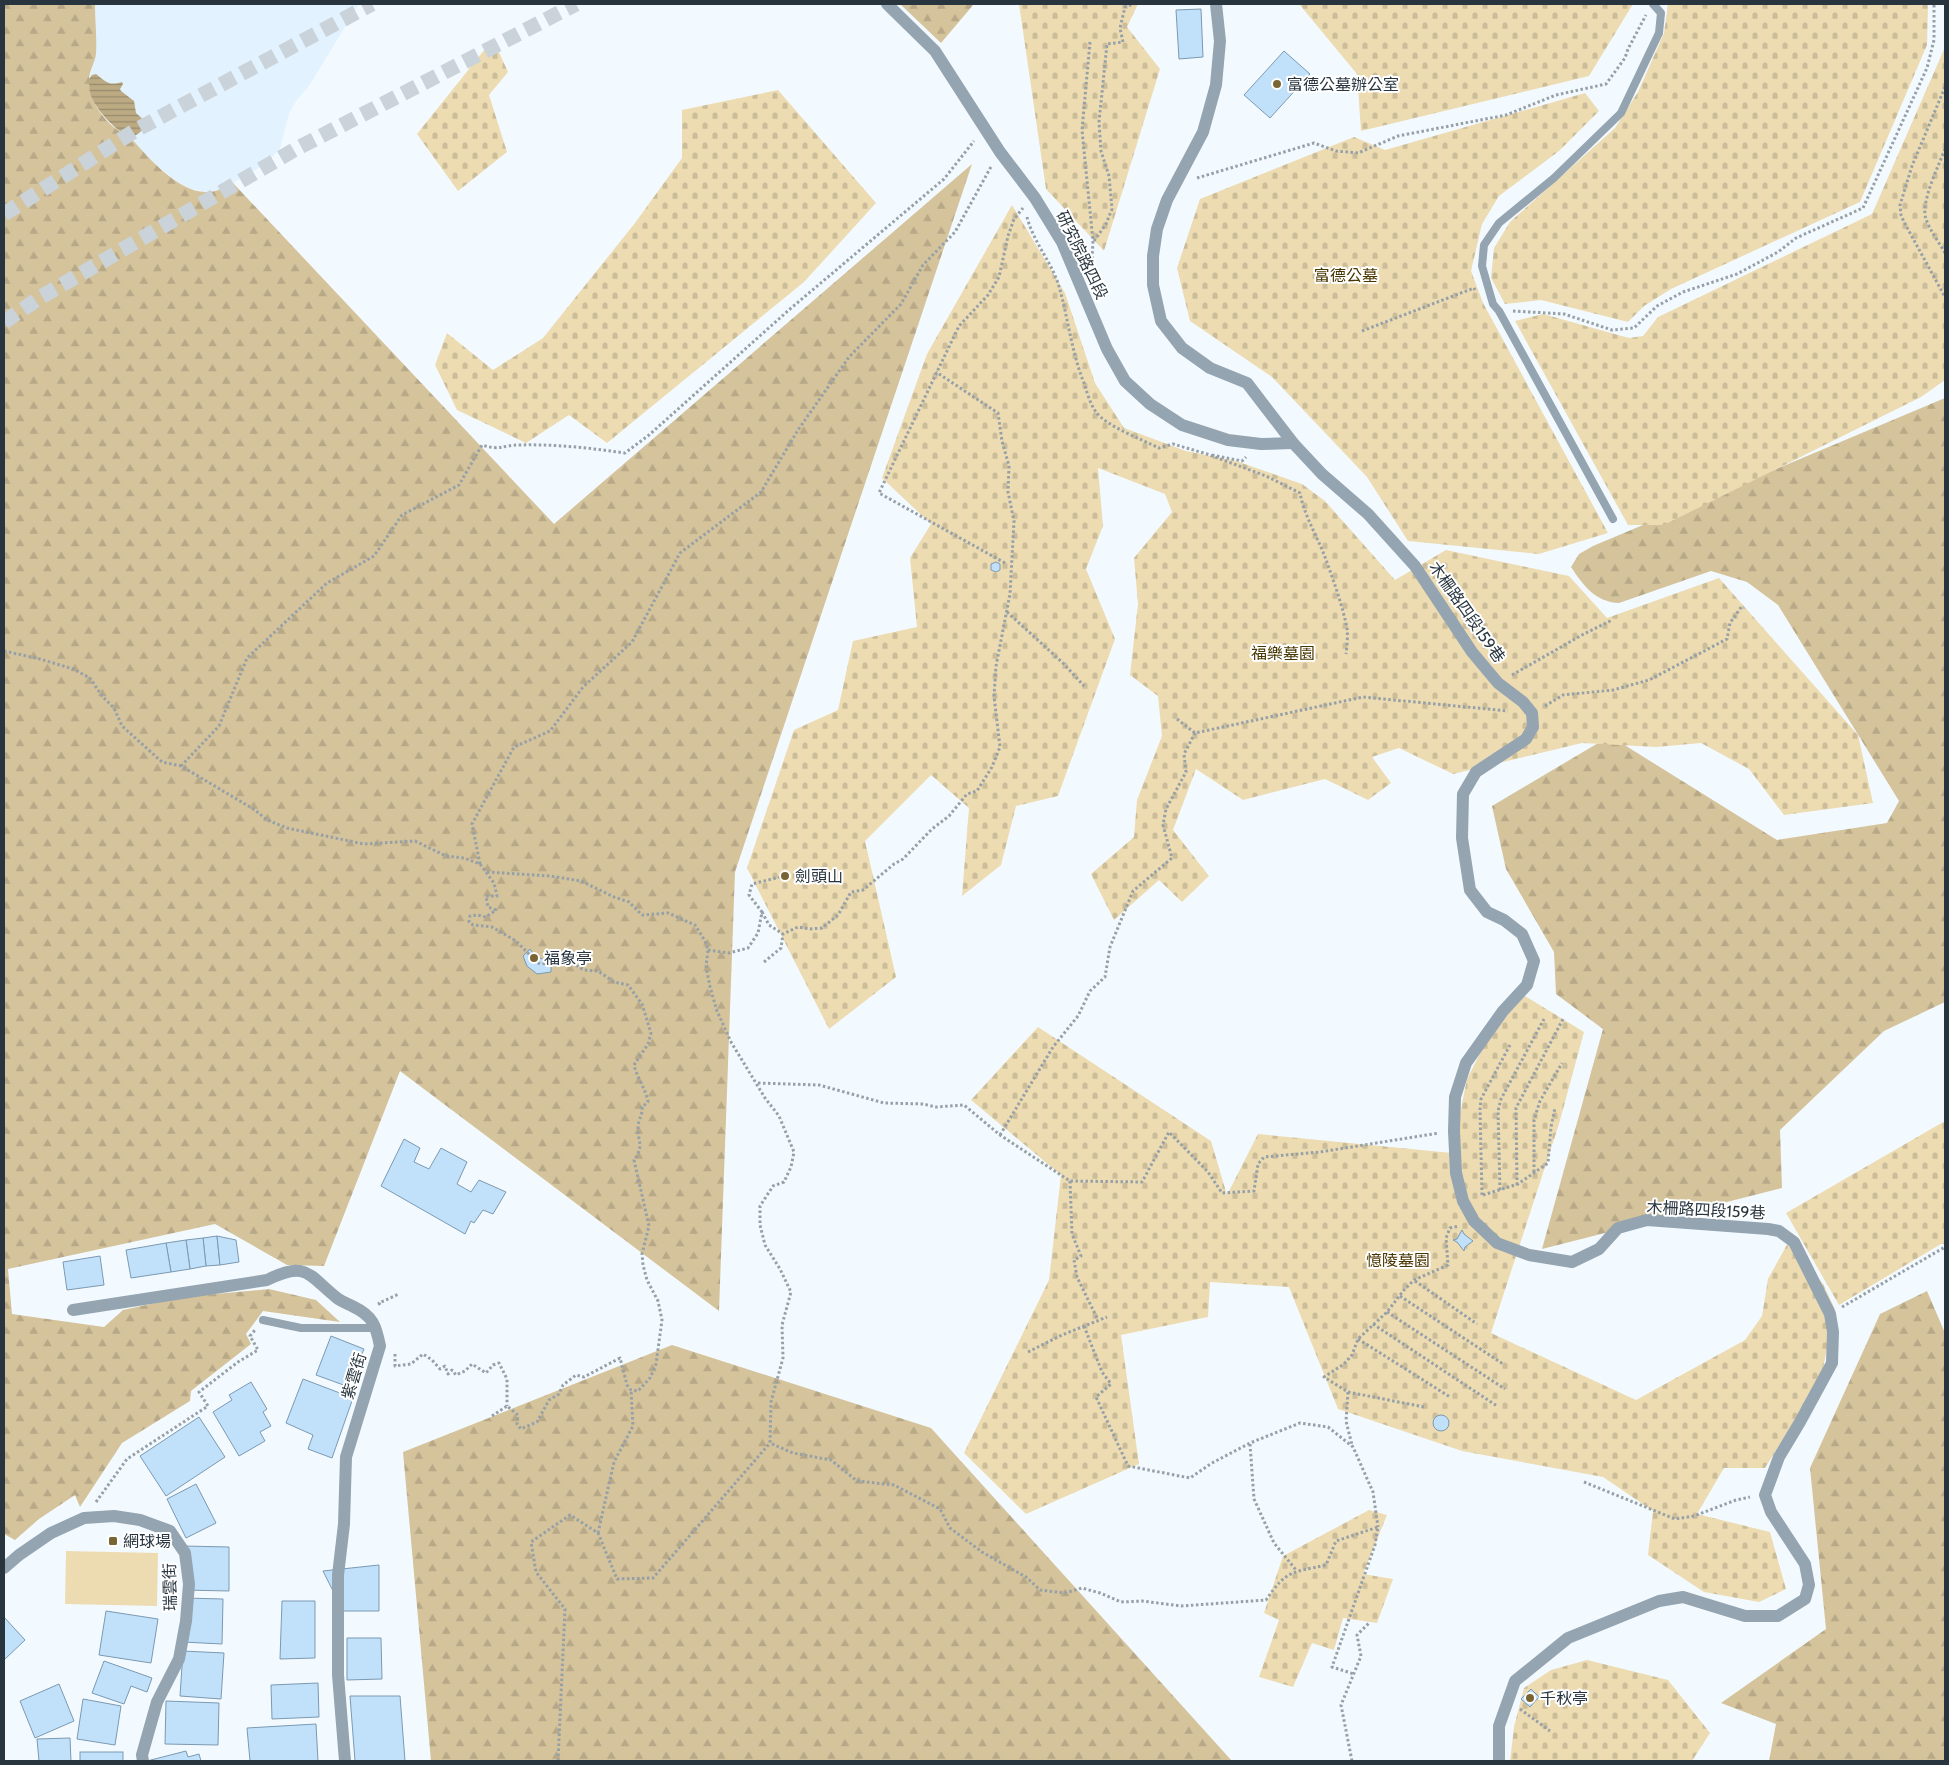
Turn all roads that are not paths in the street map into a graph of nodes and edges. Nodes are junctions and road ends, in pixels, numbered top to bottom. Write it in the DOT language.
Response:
graph roads {
  1 [pos="887,4"];
  2 [pos="1216,4"];
  3 [pos="1653,4"];
  4 [pos="1293,443"];
  5 [pos="1613,520"];
  6 [pos="72,1310"];
  7 [pos="262,1320"];
  8 [pos="377,1328"];
  9 [pos="4,1568"];
  10 [pos="143,1761"];
  11 [pos="345,1761"];
  12 [pos="1499,1761"];
  1 -- 4 [label="street, 研究院路四段"];
  2 -- 4 [label="street, 木柵路四段159巷"];
  3 -- 5 [label="lane"];
  4 -- 12 [label="street, 木柵路四段159巷"];
  6 -- 8 [label="street"];
  7 -- 8 [label="lane"];
  8 -- 11 [label="street, 紫雲街"];
  9 -- 10 [label="street, 瑞雲街"];
}
